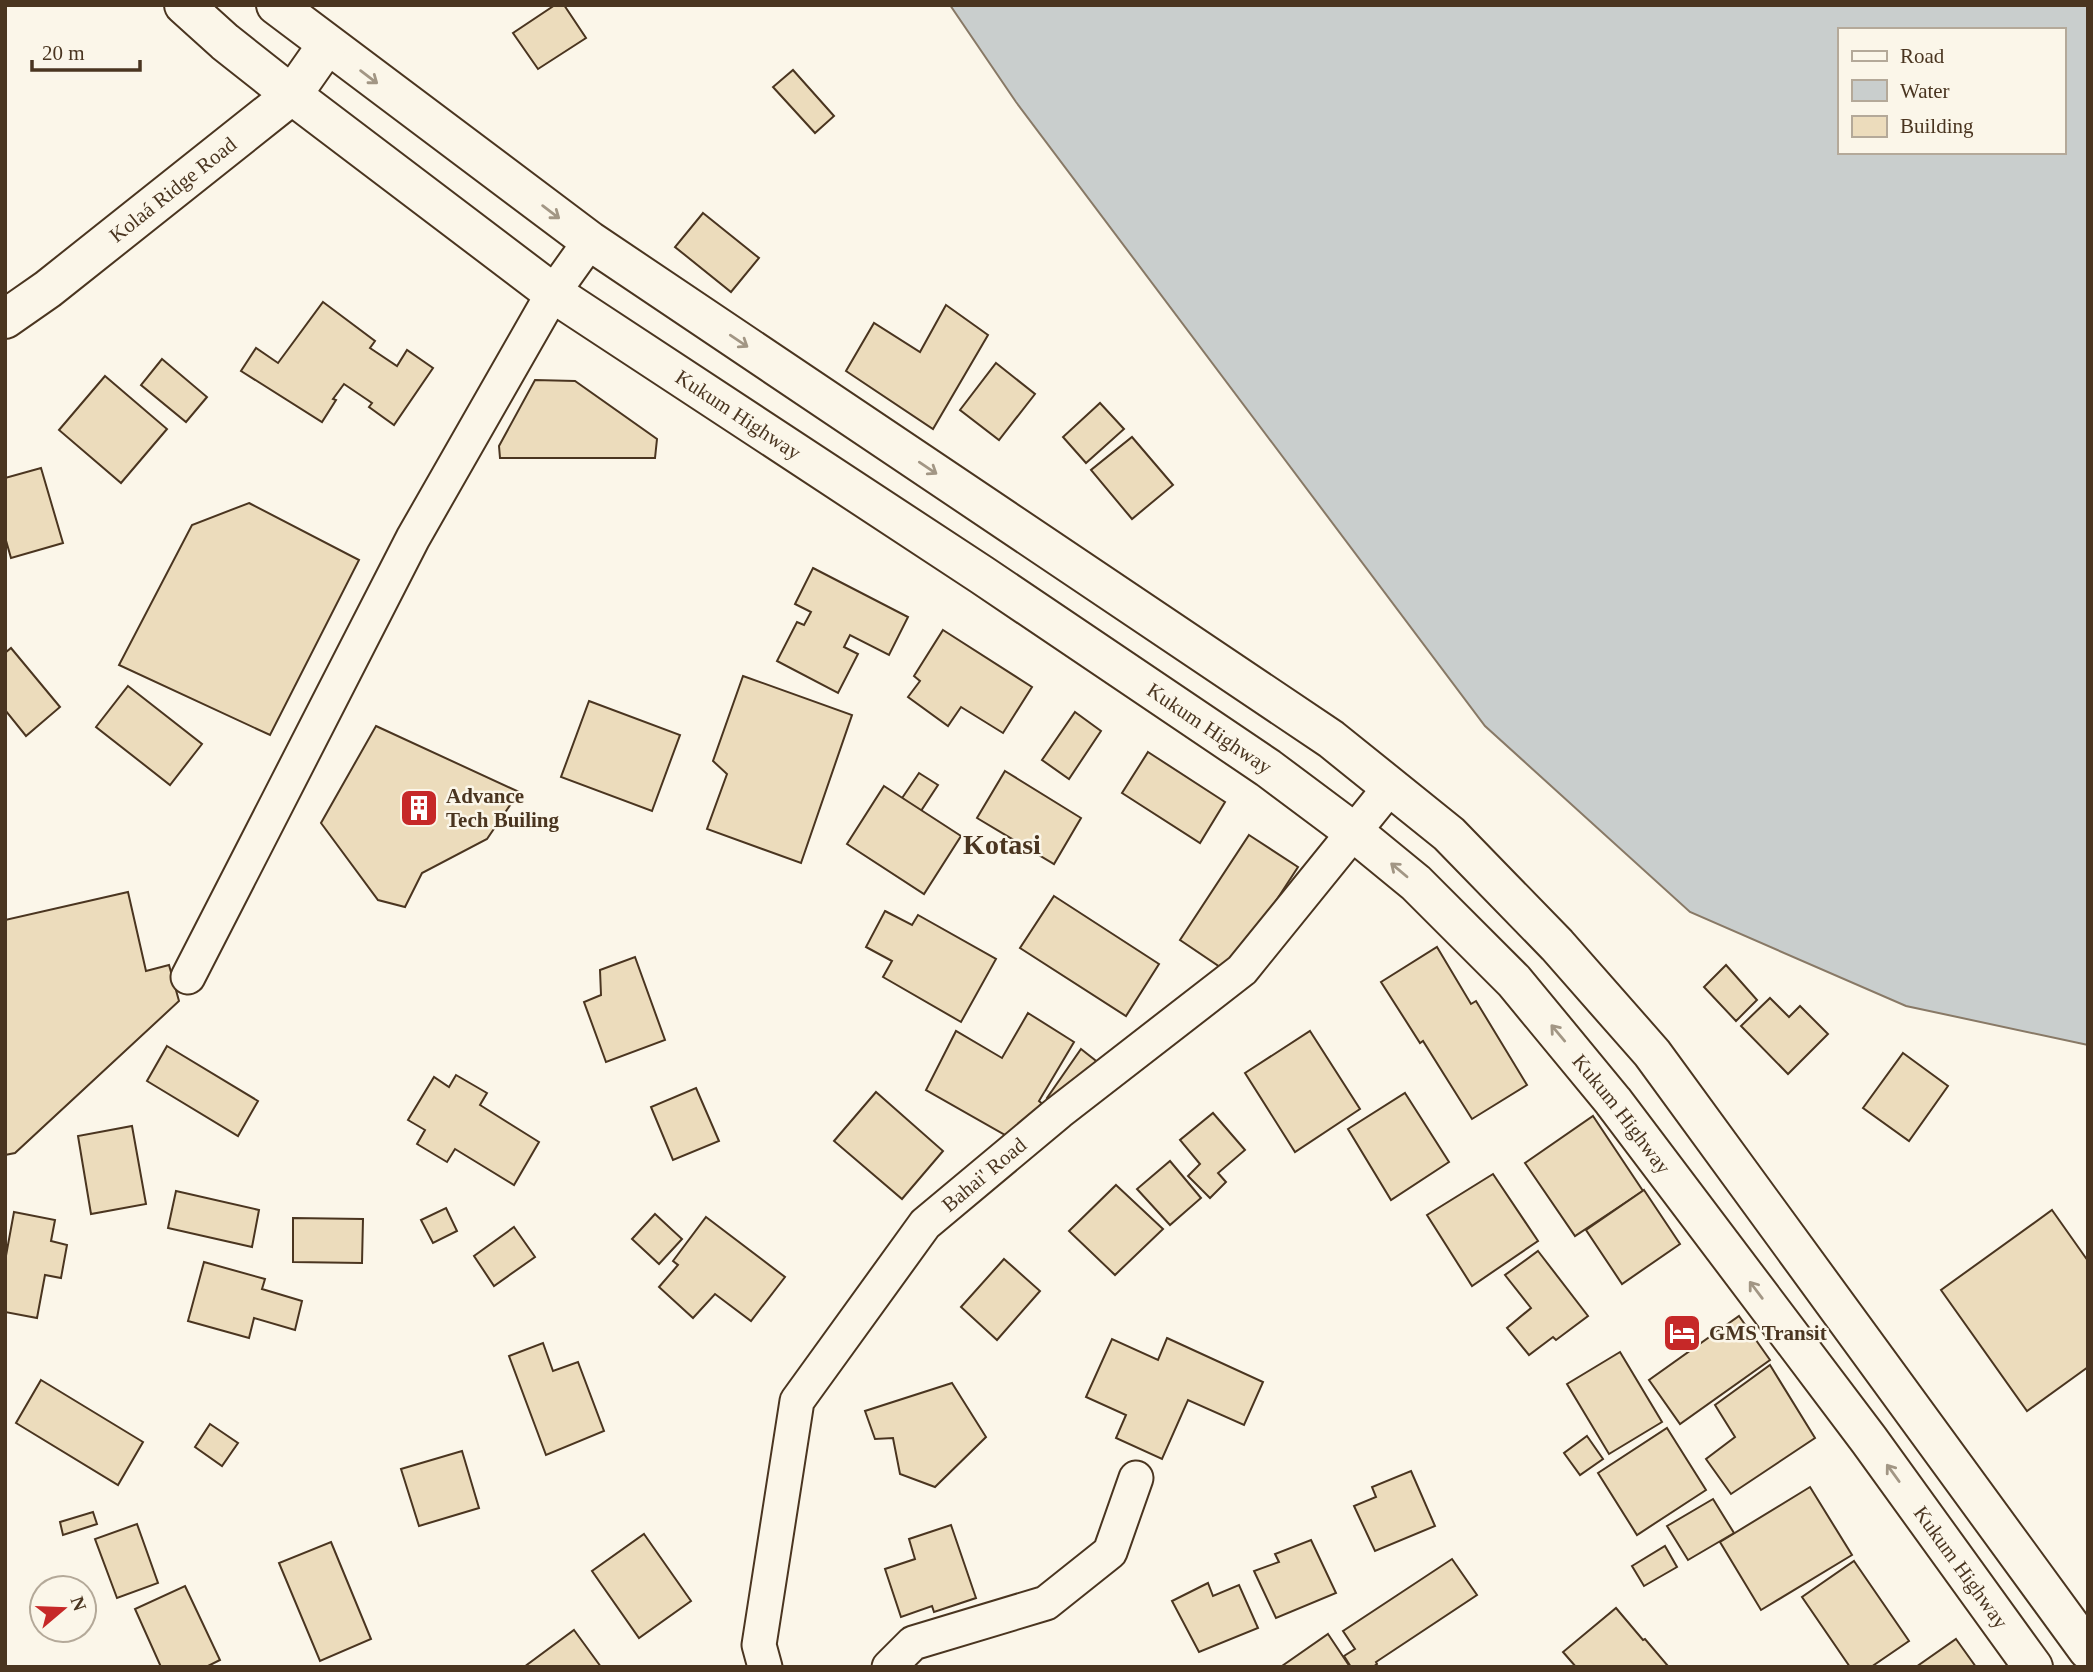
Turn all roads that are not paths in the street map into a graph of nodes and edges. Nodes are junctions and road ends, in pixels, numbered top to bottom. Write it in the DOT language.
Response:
graph roads {
  1 [pos="184,5"];
  2 [pos="276,5"];
  3 [pos="327,46"];
  4 [pos="292,95"];
  5 [pos="590,241"];
  6 [pos="553,293"];
  7 [pos="5,319"];
  8 [pos="1391,786"];
  9 [pos="1355,833"];
  10 [pos="188,977"];
  11 [pos="1136,1478"];
  12 [pos="2088,1650"];
  13 [pos="765,1667"];
  14 [pos="889,1667"];
  15 [pos="2033,1667"];
  1 -- 4 [label="main road, Kukum Highway"];
  2 -- 3 [label="main road"];
  3 -- 4 [label="main road, Kolaá Ridge Road"];
  3 -- 5 [label="main road, one-way"];
  4 -- 6 [label="main road, Kukum Highway"];
  4 -- 7 [label="main road, Kolaá Ridge Road"];
  5 -- 6 [label="street"];
  5 -- 8 [label="main road, one-way"];
  6 -- 9 [label="main road, Kukum Highway"];
  6 -- 10 [label="street"];
  8 -- 9 [label="street, Bahai' Road"];
  8 -- 12 [label="main road"];
  9 -- 13 [label="street, Bahai' Road"];
  15 -- 9 [label="main road, Kukum Highway, one-way"];
  11 -- 14 [label="street"];
}
